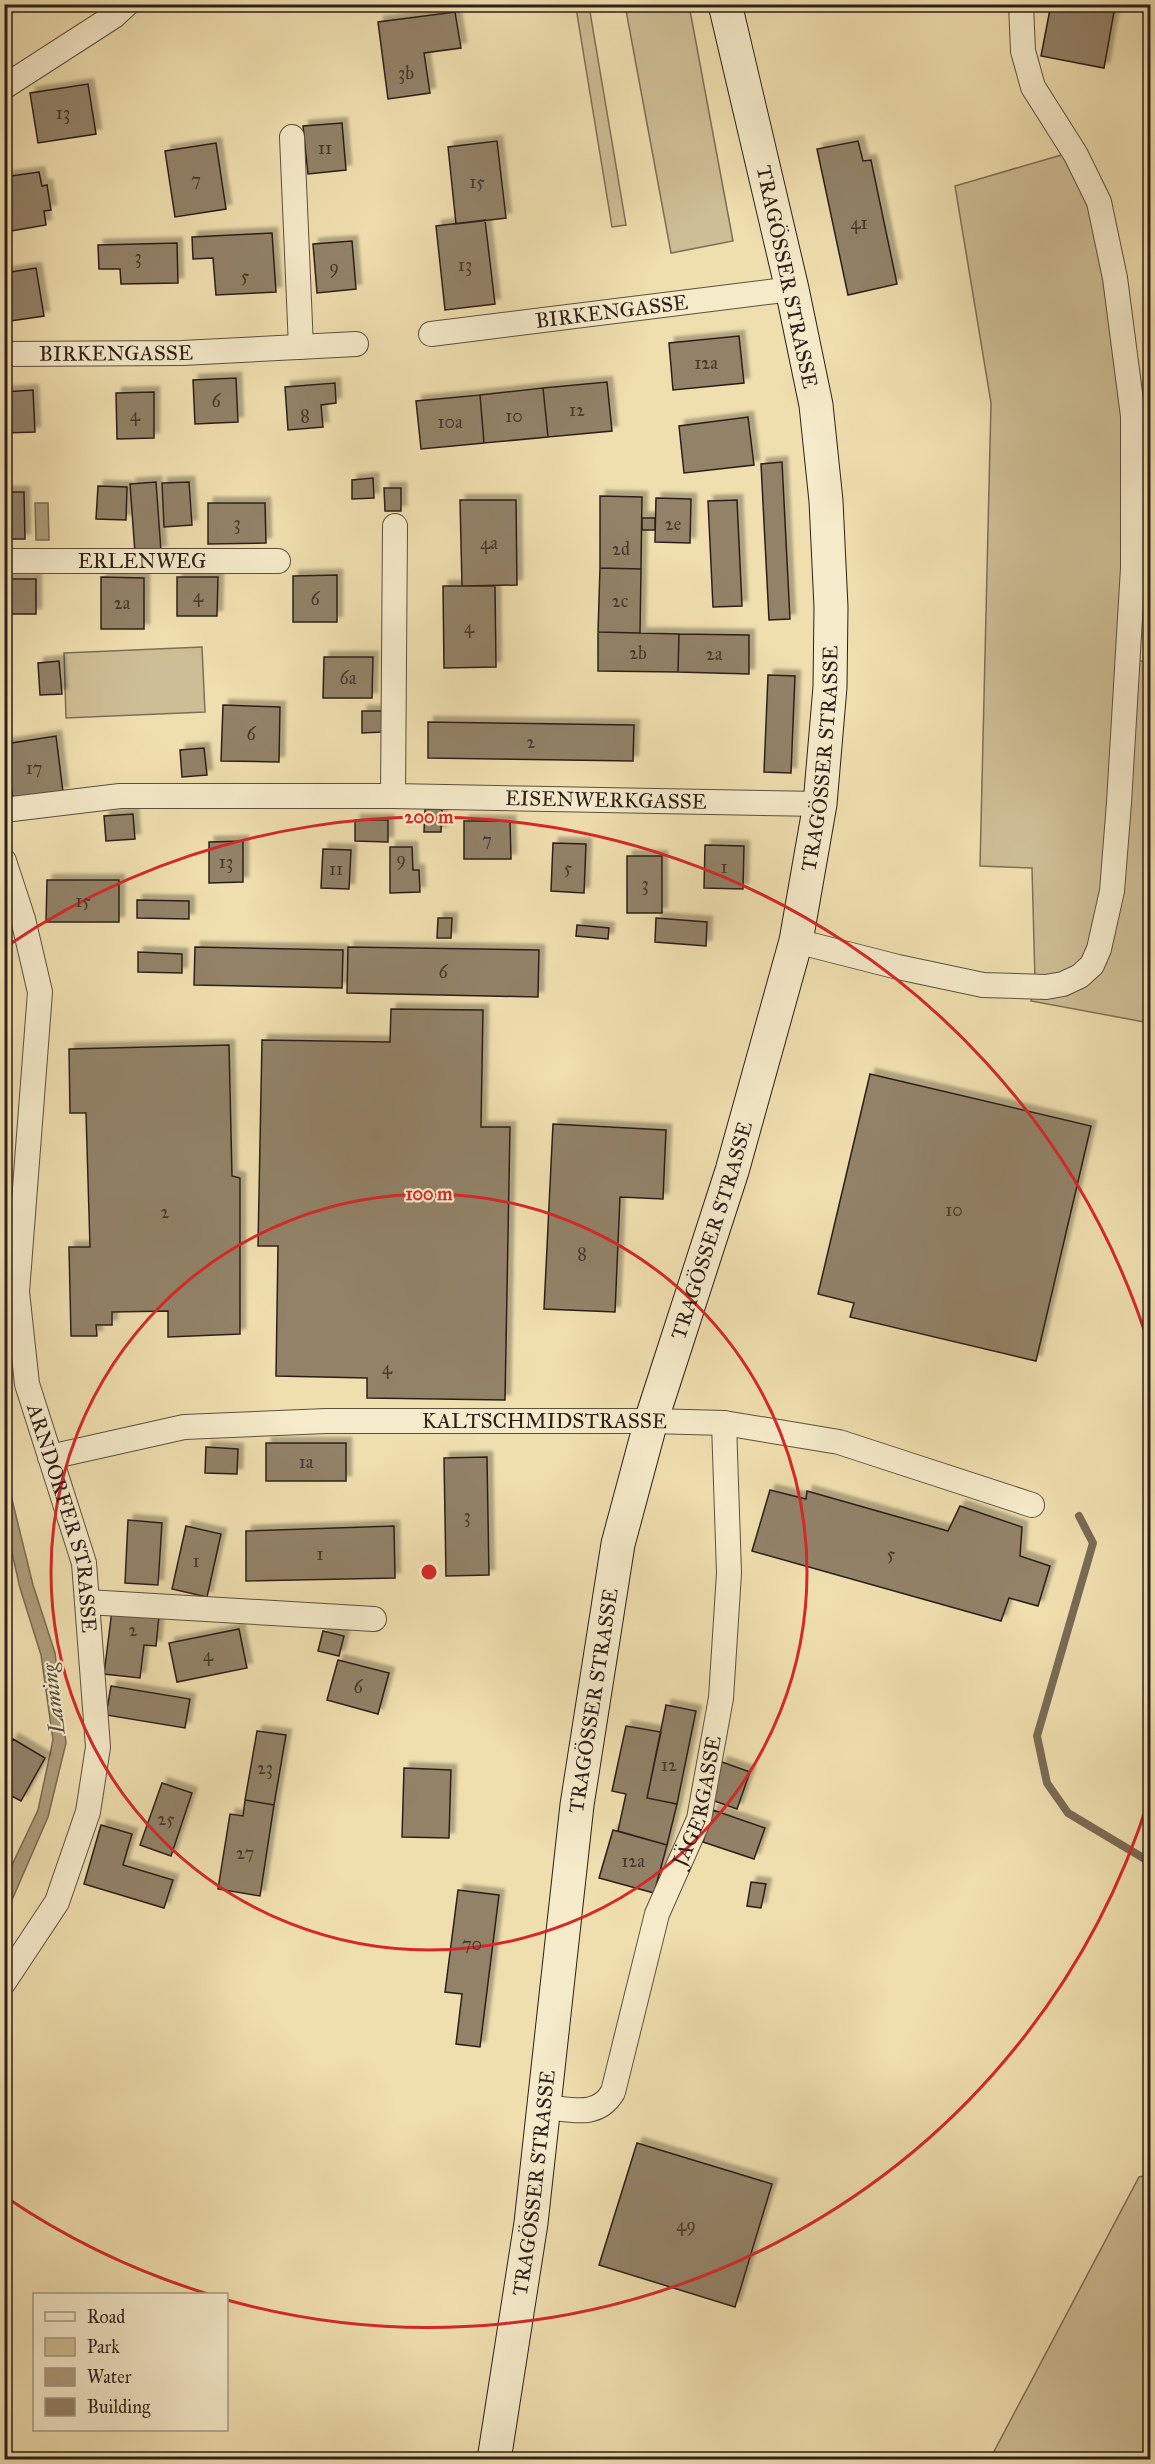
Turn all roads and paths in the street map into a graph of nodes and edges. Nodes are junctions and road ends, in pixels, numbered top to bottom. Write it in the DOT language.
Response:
graph roads {
  1 [pos="127,4"];
  2 [pos="725,4"];
  3 [pos="1021,4"];
  4 [pos="4,87"];
  5 [pos="292,137"];
  6 [pos="792,289"];
  7 [pos="431,334"];
  8 [pos="356,344"];
  9 [pos="301,347"];
  10 [pos="4,354"];
  11 [pos="395,526"];
  12 [pos="4,561"];
  13 [pos="278,561"];
  14 [pos="393,795"];
  15 [pos="820,804"];
  16 [pos="4,810"];
  17 [pos="4,861"];
  18 [pos="796,941"];
  19 [pos="651,1421"];
  20 [pos="724,1423"];
  21 [pos="50,1457"];
  22 [pos="1032,1505"];
  23 [pos="87,1602"];
  24 [pos="374,1619"];
  25 [pos="4,1982"];
  26 [pos="544,2106"];
  27 [pos="494,2460"];
  1 -- 4 [label="street"];
  2 -- 6 [label="main road, TRAGÖSSER STRASSE"];
  3 -- 18 [label="street"];
  5 -- 9 [label="street"];
  6 -- 7 [label="street, BIRKENGASSE"];
  6 -- 15 [label="main road, TRAGÖSSER STRASSE"];
  8 -- 9 [label="street, BIRKENGASSE"];
  9 -- 10 [label="street, BIRKENGASSE"];
  11 -- 14 [label="street"];
  12 -- 13 [label="street, ERLENWEG"];
  14 -- 15 [label="street, EISENWERKGASSE"];
  14 -- 16 [label="street, EISENWERKGASSE"];
  15 -- 18 [label="main road, TRAGÖSSER STRASSE"];
  17 -- 21 [label="street, ARNDORFER STRASSE"];
  18 -- 19 [label="main road, TRAGÖSSER STRASSE"];
  19 -- 20 [label="street, KALTSCHMIDSTRASSE"];
  19 -- 21 [label="street, KALTSCHMIDSTRASSE"];
  19 -- 26 [label="main road, TRAGÖSSER STRASSE"];
  20 -- 22 [label="street, KALTSCHMIDSTRASSE"];
  20 -- 26 [label="street, JÄGERGASSE"];
  21 -- 23 [label="street, ARNDORFER STRASSE"];
  23 -- 24 [label="street"];
  23 -- 25 [label="street, ARNDORFER STRASSE"];
  26 -- 27 [label="main road, TRAGÖSSER STRASSE"];
}
